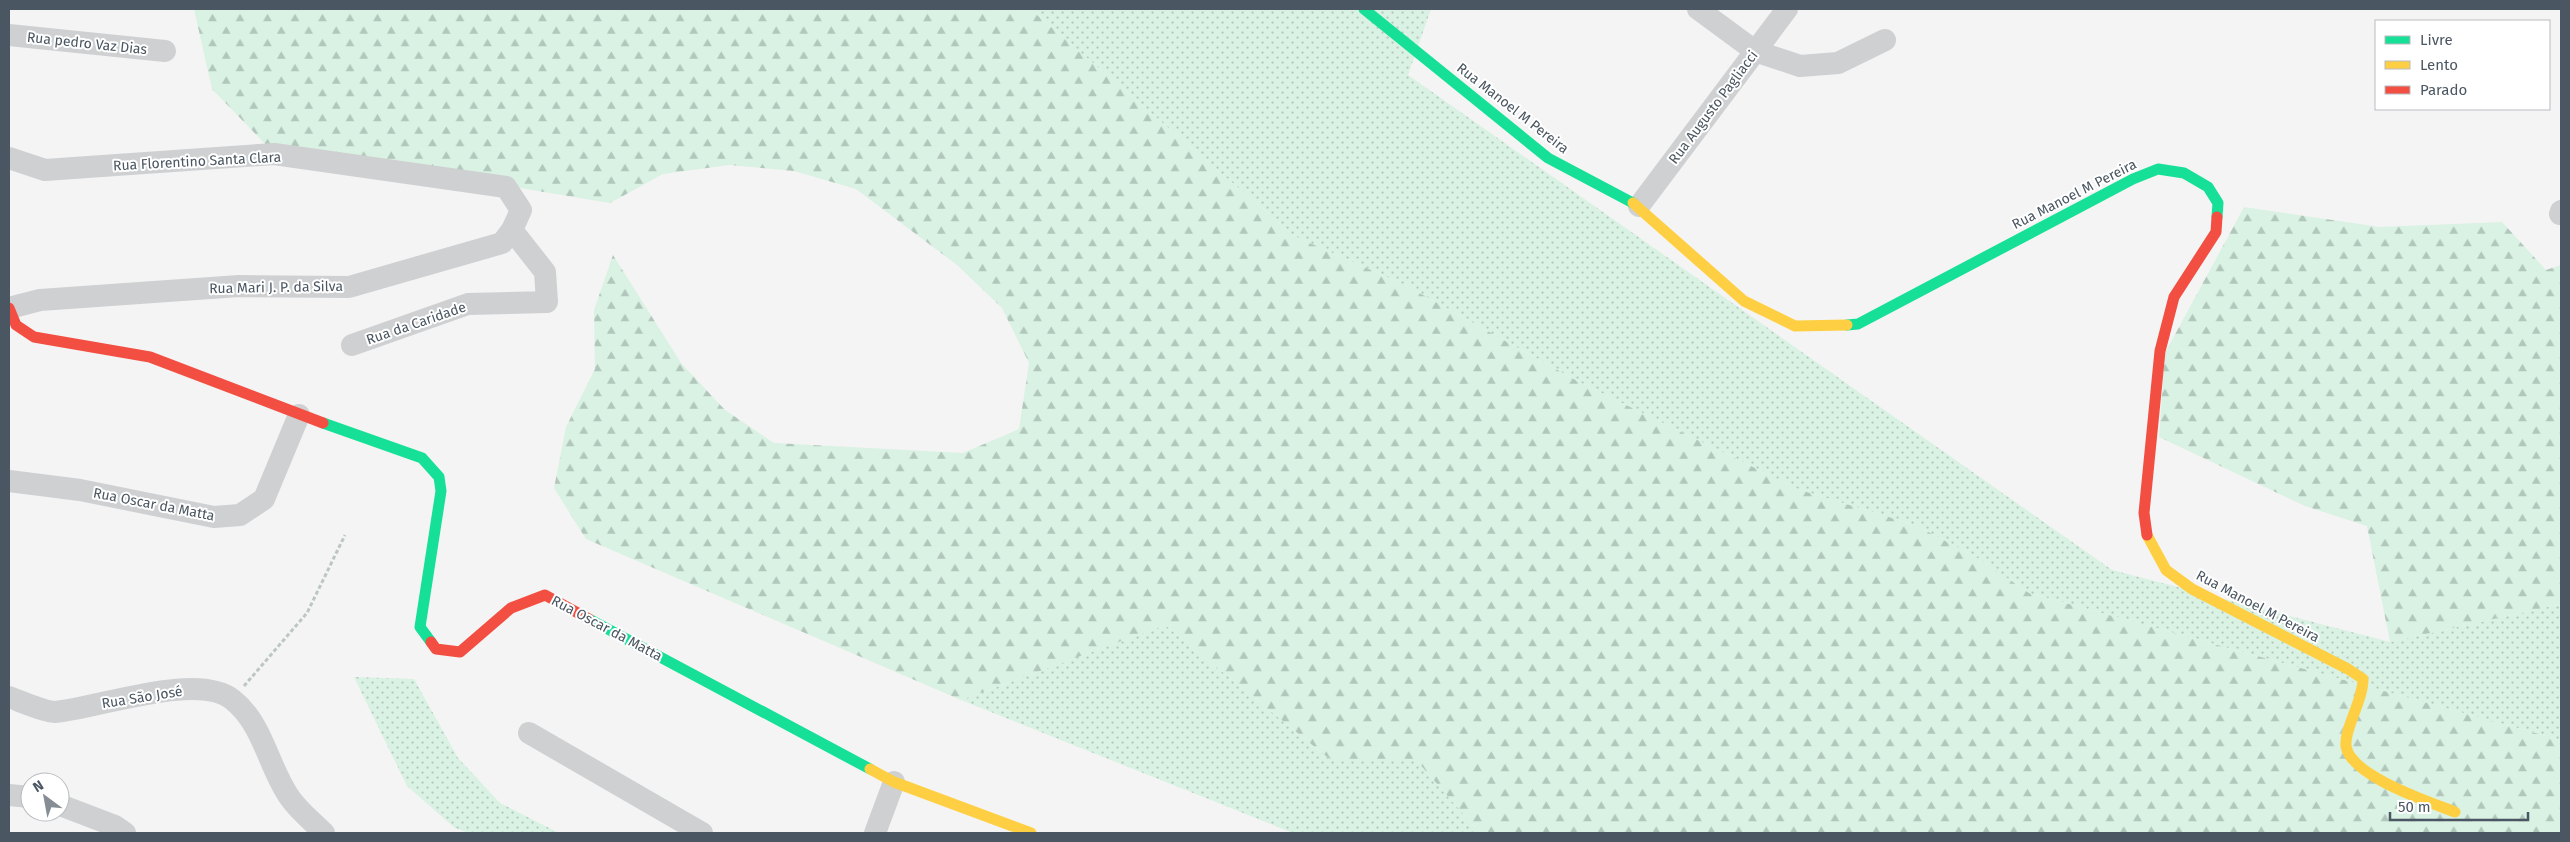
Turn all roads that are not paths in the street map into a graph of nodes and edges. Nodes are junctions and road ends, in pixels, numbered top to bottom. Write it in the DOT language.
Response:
graph roads {
  1 [pos="1364,9"];
  2 [pos="1698,9"];
  3 [pos="1787,9"];
  4 [pos="9,36"];
  5 [pos="1884,40"];
  6 [pos="164,51"];
  7 [pos="1755,52"];
  8 [pos="9,158"];
  9 [pos="1639,206"];
  10 [pos="512,230"];
  11 [pos="9,308"];
  12 [pos="352,345"];
  13 [pos="299,415"];
  14 [pos="9,480"];
  15 [pos="9,697"];
  16 [pos="528,733"];
  17 [pos="894,782"];
  18 [pos="70,809"];
  19 [pos="2455,812"];
  20 [pos="125,833"];
  21 [pos="324,833"];
  22 [pos="702,833"];
  23 [pos="875,833"];
  24 [pos="1031,833"];
  1 -- 9 [label="street, Rua Manoel M Pereira"];
  2 -- 7 [label="street"];
  3 -- 7 [label="street, Rua Augusto Pagliacci"];
  4 -- 6 [label="street, Rua pedro Vaz Dias"];
  5 -- 7 [label="street"];
  7 -- 9 [label="street, Rua Augusto Pagliacci"];
  8 -- 10 [label="street, Rua Florentino Santa Clara"];
  9 -- 19 [label="street, Rua Manoel M Pereira"];
  10 -- 11 [label="street, Rua Mari J. P. da Silva"];
  10 -- 12 [label="street, Rua da Caridade"];
  11 -- 13 [label="street, Rua Oscar da Matta"];
  13 -- 14 [label="street, Rua Oscar da Matta"];
  13 -- 17 [label="street, Rua Oscar da Matta"];
  15 -- 21 [label="street, Rua São José"];
  16 -- 22 [label="street"];
  17 -- 23 [label="street"];
  17 -- 24 [label="street, Rua Oscar da Matta"];
  18 -- 20 [label="street"];
}
